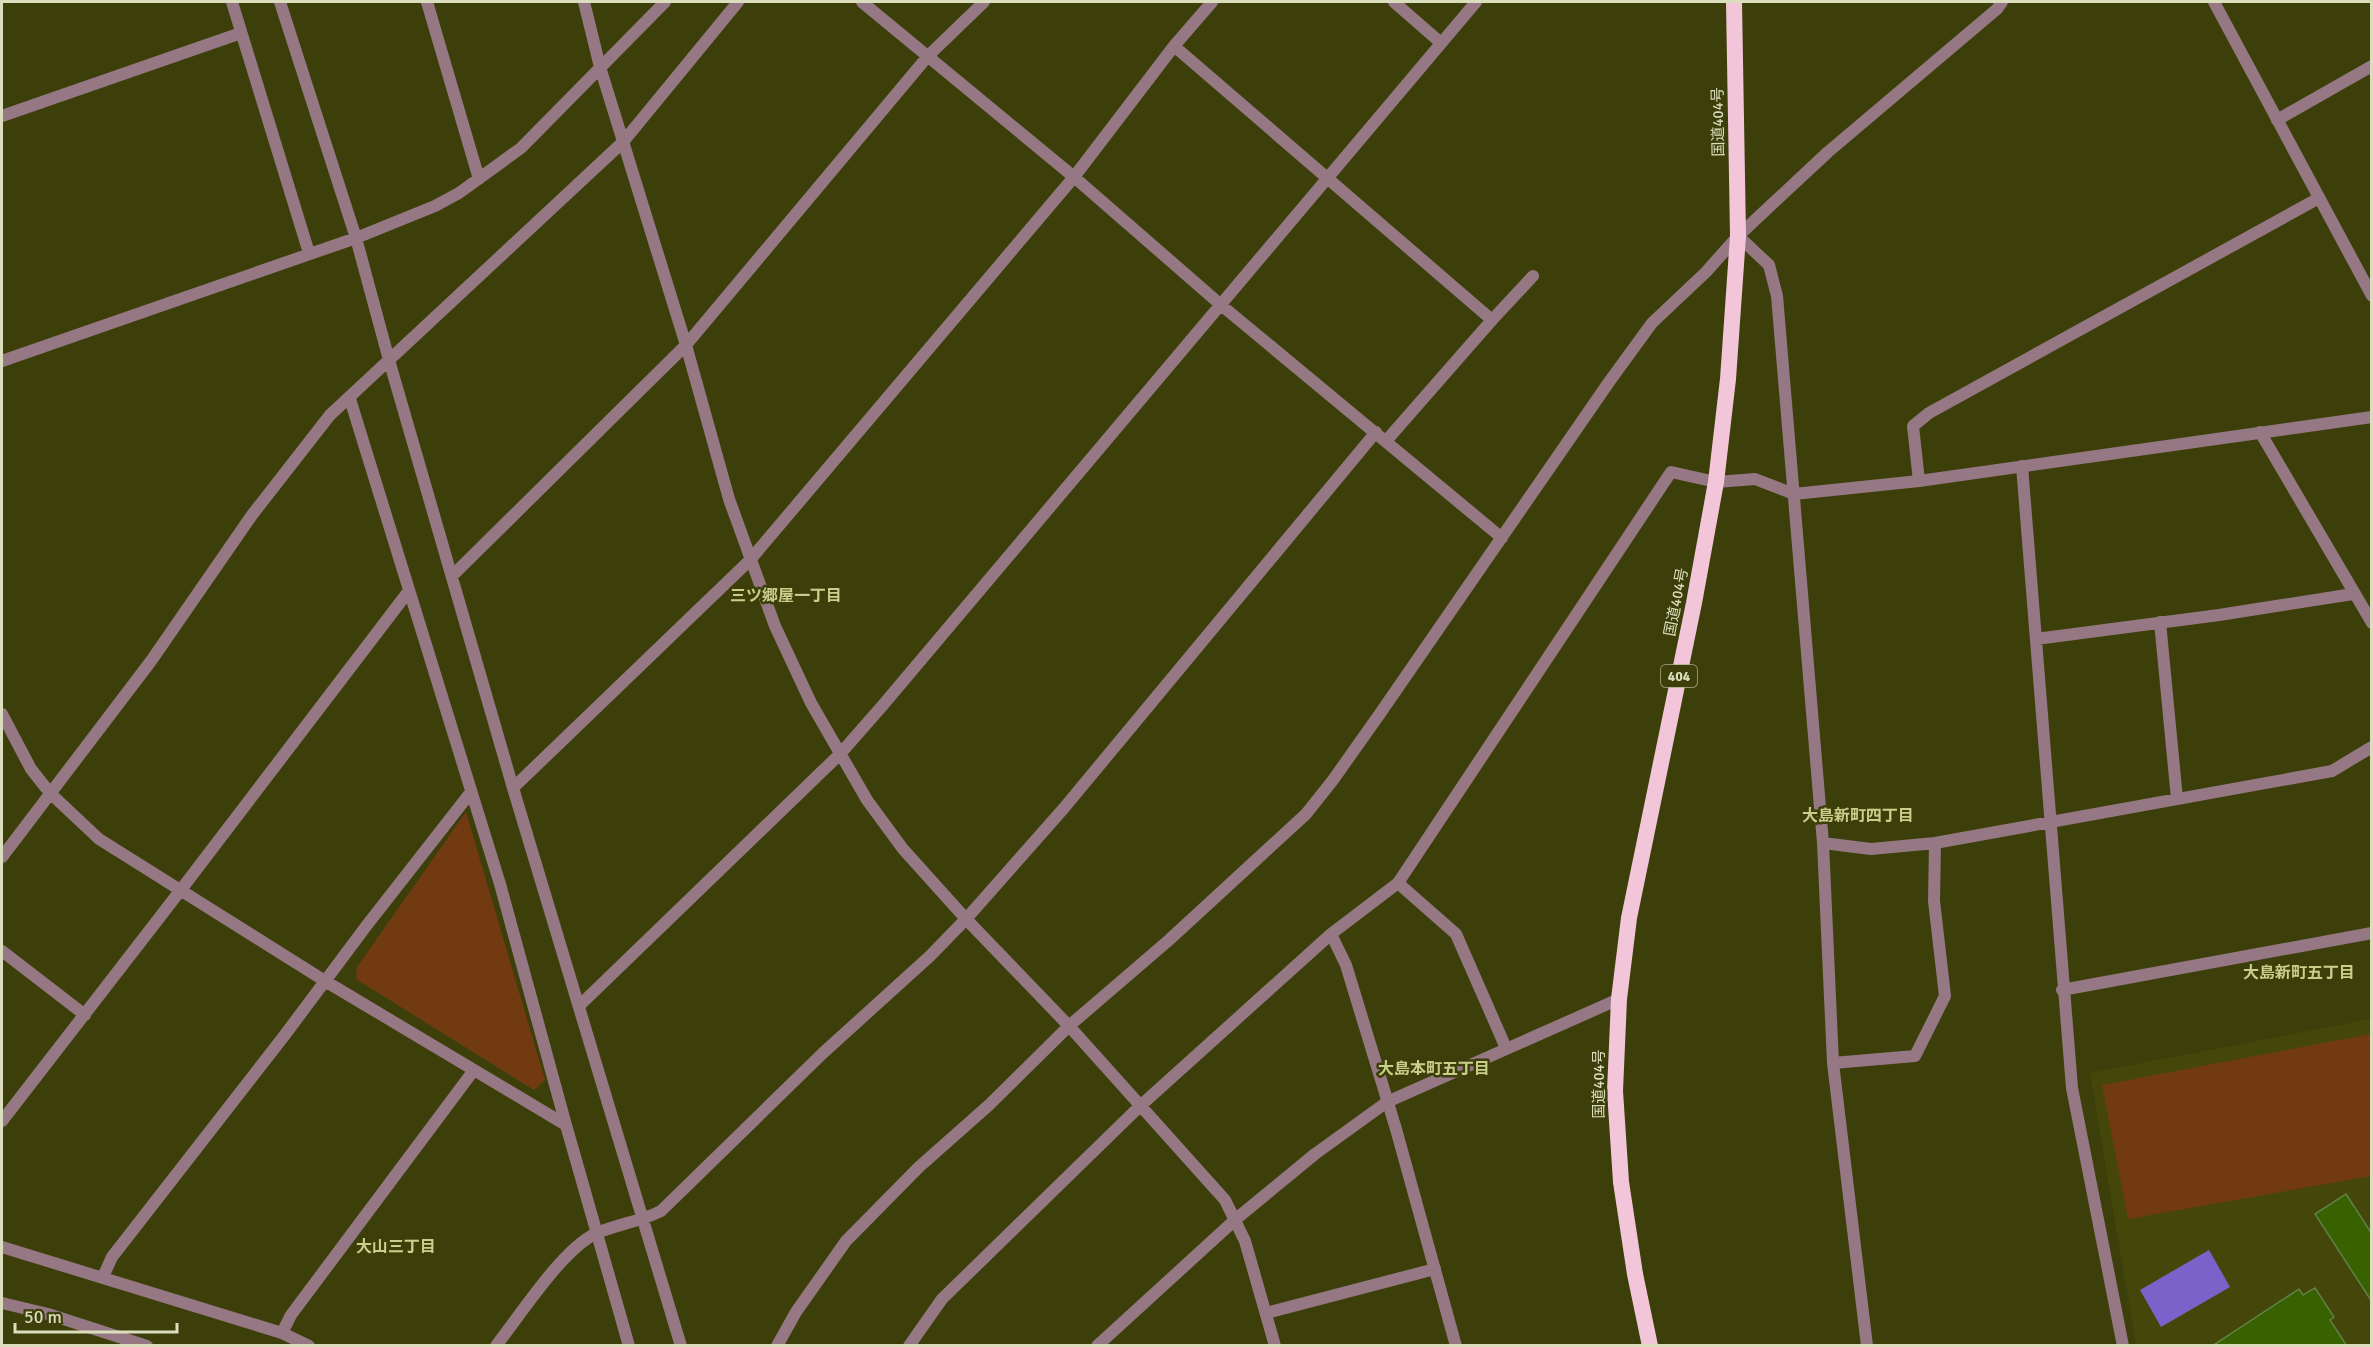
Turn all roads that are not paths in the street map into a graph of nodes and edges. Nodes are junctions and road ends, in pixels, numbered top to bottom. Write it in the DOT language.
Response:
graph roads {
  1 [pos="232,2"];
  2 [pos="280,2"];
  3 [pos="427,2"];
  4 [pos="584,2"];
  5 [pos="665,2"];
  6 [pos="738,2"];
  7 [pos="862,2"];
  8 [pos="984,2"];
  9 [pos="1212,2"];
  10 [pos="1394,2"];
  11 [pos="1476,2"];
  12 [pos="1734,2"];
  13 [pos="2002,2"];
  14 [pos="2218,3"];
  15 [pos="241,33"];
  16 [pos="1441,43"];
  17 [pos="1174,46"];
  18 [pos="928,56"];
  19 [pos="2372,66"];
  20 [pos="600,67"];
  21 [pos="2,117"];
  22 [pos="2277,120"];
  23 [pos="623,142"];
  24 [pos="1074,177"];
  25 [pos="479,179"];
  26 [pos="1327,179"];
  27 [pos="2319,198"];
  28 [pos="1738,236"];
  29 [pos="356,238"];
  30 [pos="309,253"];
  31 [pos="1533,276"];
  32 [pos="2372,296"];
  33 [pos="1221,305"];
  34 [pos="1492,320"];
  35 [pos="686,345"];
  36 [pos="389,360"];
  37 [pos="2,361"];
  38 [pos="350,399"];
  39 [pos="2372,417"];
  40 [pos="1376,432"];
  41 [pos="2260,432"];
  42 [pos="1386,441"];
  43 [pos="2022,466"];
  44 [pos="1919,481"];
  45 [pos="1716,482"];
  46 [pos="1794,494"];
  47 [pos="1502,538"];
  48 [pos="750,560"];
  49 [pos="452,576"];
  50 [pos="408,592"];
  51 [pos="2353,594"];
  52 [pos="2160,622"];
  53 [pos="2372,623"];
  54 [pos="2037,639"];
  55 [pos="2,714"];
  56 [pos="2372,747"];
  57 [pos="840,754"];
  58 [pos="513,788"];
  59 [pos="471,792"];
  60 [pos="50,793"];
  61 [pos="2177,799"];
  62 [pos="2051,822"];
  63 [pos="1823,843"];
  64 [pos="1935,843"];
  65 [pos="2,857"];
  66 [pos="1398,883"];
  67 [pos="180,891"];
  68 [pos="966,919"];
  69 [pos="2372,933"];
  70 [pos="1331,934"];
  71 [pos="2,951"];
  72 [pos="325,981"];
  73 [pos="2062,990"];
  74 [pos="1619,999"];
  75 [pos="579,1006"];
  76 [pos="84,1015"];
  77 [pos="1069,1026"];
  78 [pos="1506,1048"];
  79 [pos="1833,1063"];
  80 [pos="474,1070"];
  81 [pos="1387,1102"];
  82 [pos="1139,1107"];
  83 [pos="2,1121"];
  84 [pos="566,1125"];
  85 [pos="1236,1219"];
  86 [pos="643,1220"];
  87 [pos="596,1233"];
  88 [pos="2,1247"];
  89 [pos="1435,1269"];
  90 [pos="103,1277"];
  91 [pos="2,1303"];
  92 [pos="1266,1313"];
  93 [pos="282,1333"];
  94 [pos="1099,1344"];
  95 [pos="147,1346"];
  96 [pos="309,1346"];
  97 [pos="496,1346"];
  98 [pos="629,1346"];
  99 [pos="681,1346"];
  100 [pos="777,1346"];
  101 [pos="909,1346"];
  102 [pos="1275,1346"];
  103 [pos="1456,1346"];
  104 [pos="1650,1346"];
  105 [pos="1866,1346"];
  106 [pos="2123,1346"];
  1 -- 15 [label="street"];
  2 -- 29 [label="street"];
  3 -- 25 [label="street"];
  4 -- 20 [label="street"];
  5 -- 20 [label="street"];
  6 -- 23 [label="street"];
  7 -- 18 [label="street"];
  8 -- 18 [label="street"];
  9 -- 17 [label="street"];
  10 -- 16 [label="street"];
  11 -- 16 [label="street"];
  12 -- 28 [label="highway, 国道404号 / 404"];
  13 -- 28 [label="street"];
  14 -- 22 [label="street"];
  15 -- 21 [label="street"];
  15 -- 30 [label="street"];
  16 -- 26 [label="street"];
  17 -- 24 [label="street"];
  17 -- 26 [label="street"];
  18 -- 24 [label="street"];
  18 -- 35 [label="street"];
  19 -- 22 [label="street"];
  20 -- 23 [label="street"];
  20 -- 25 [label="street"];
  22 -- 27 [label="street"];
  23 -- 35 [label="street"];
  23 -- 36 [label="street"];
  24 -- 33 [label="street"];
  24 -- 48 [label="street"];
  25 -- 29 [label="street"];
  26 -- 33 [label="street"];
  26 -- 34 [label="street"];
  27 -- 32 [label="street"];
  27 -- 44 [label="street"];
  28 -- 45 [label="highway, 国道404号 / 404"];
  28 -- 46 [label="street"];
  28 -- 47 [label="street"];
  29 -- 30 [label="street"];
  29 -- 36 [label="street"];
  30 -- 37 [label="street"];
  31 -- 34 [label="street"];
  33 -- 40 [label="street"];
  33 -- 57 [label="street"];
  34 -- 42 [label="street"];
  35 -- 48 [label="street"];
  35 -- 49 [label="street"];
  36 -- 38 [label="street"];
  36 -- 49 [label="street"];
  38 -- 50 [label="street"];
  38 -- 60 [label="street"];
  39 -- 41 [label="street"];
  40 -- 42 [label="street"];
  40 -- 68 [label="street"];
  41 -- 43 [label="street"];
  41 -- 51 [label="street"];
  42 -- 47 [label="street"];
  43 -- 44 [label="street"];
  43 -- 54 [label="street"];
  44 -- 46 [label="street"];
  45 -- 46 [label="street"];
  45 -- 66 [label="street"];
  45 -- 74 [label="highway, 国道404号 / 404"];
  46 -- 63 [label="street"];
  47 -- 77 [label="street"];
  48 -- 57 [label="street"];
  48 -- 58 [label="street"];
  49 -- 58 [label="street"];
  50 -- 59 [label="street"];
  50 -- 67 [label="street"];
  51 -- 52 [label="street"];
  51 -- 53 [label="street"];
  52 -- 54 [label="street"];
  52 -- 61 [label="street"];
  54 -- 62 [label="street"];
  55 -- 60 [label="street"];
  56 -- 61 [label="street"];
  57 -- 68 [label="street"];
  57 -- 75 [label="street"];
  58 -- 75 [label="street"];
  59 -- 72 [label="street"];
  59 -- 84 [label="street"];
  60 -- 65 [label="street"];
  60 -- 67 [label="street"];
  61 -- 62 [label="street"];
  62 -- 64 [label="street"];
  62 -- 73 [label="street"];
  63 -- 64 [label="street"];
  63 -- 79 [label="street"];
  64 -- 79 [label="street"];
  66 -- 70 [label="street"];
  66 -- 78 [label="street"];
  67 -- 72 [label="street"];
  67 -- 76 [label="street"];
  68 -- 77 [label="street"];
  68 -- 86 [label="street"];
  69 -- 73 [label="street"];
  70 -- 81 [label="street"];
  70 -- 82 [label="street"];
  71 -- 76 [label="street"];
  72 -- 80 [label="street"];
  72 -- 90 [label="street"];
  73 -- 106 [label="street"];
  74 -- 78 [label="street"];
  74 -- 104 [label="highway, 国道404号 / 404"];
  75 -- 86 [label="street"];
  76 -- 83 [label="street"];
  77 -- 82 [label="street"];
  77 -- 100 [label="street"];
  78 -- 81 [label="street"];
  79 -- 105 [label="street"];
  80 -- 84 [label="street"];
  80 -- 93 [label="street"];
  81 -- 85 [label="street"];
  81 -- 89 [label="street"];
  82 -- 85 [label="street"];
  82 -- 101 [label="street"];
  84 -- 87 [label="street"];
  85 -- 92 [label="street"];
  85 -- 94 [label="street"];
  86 -- 87 [label="street"];
  86 -- 99 [label="street"];
  87 -- 97 [label="street"];
  87 -- 98 [label="street"];
  88 -- 90 [label="street"];
  89 -- 92 [label="street"];
  89 -- 103 [label="street"];
  90 -- 93 [label="street"];
  91 -- 95 [label="street"];
  92 -- 102 [label="street"];
  93 -- 96 [label="street"];
}
